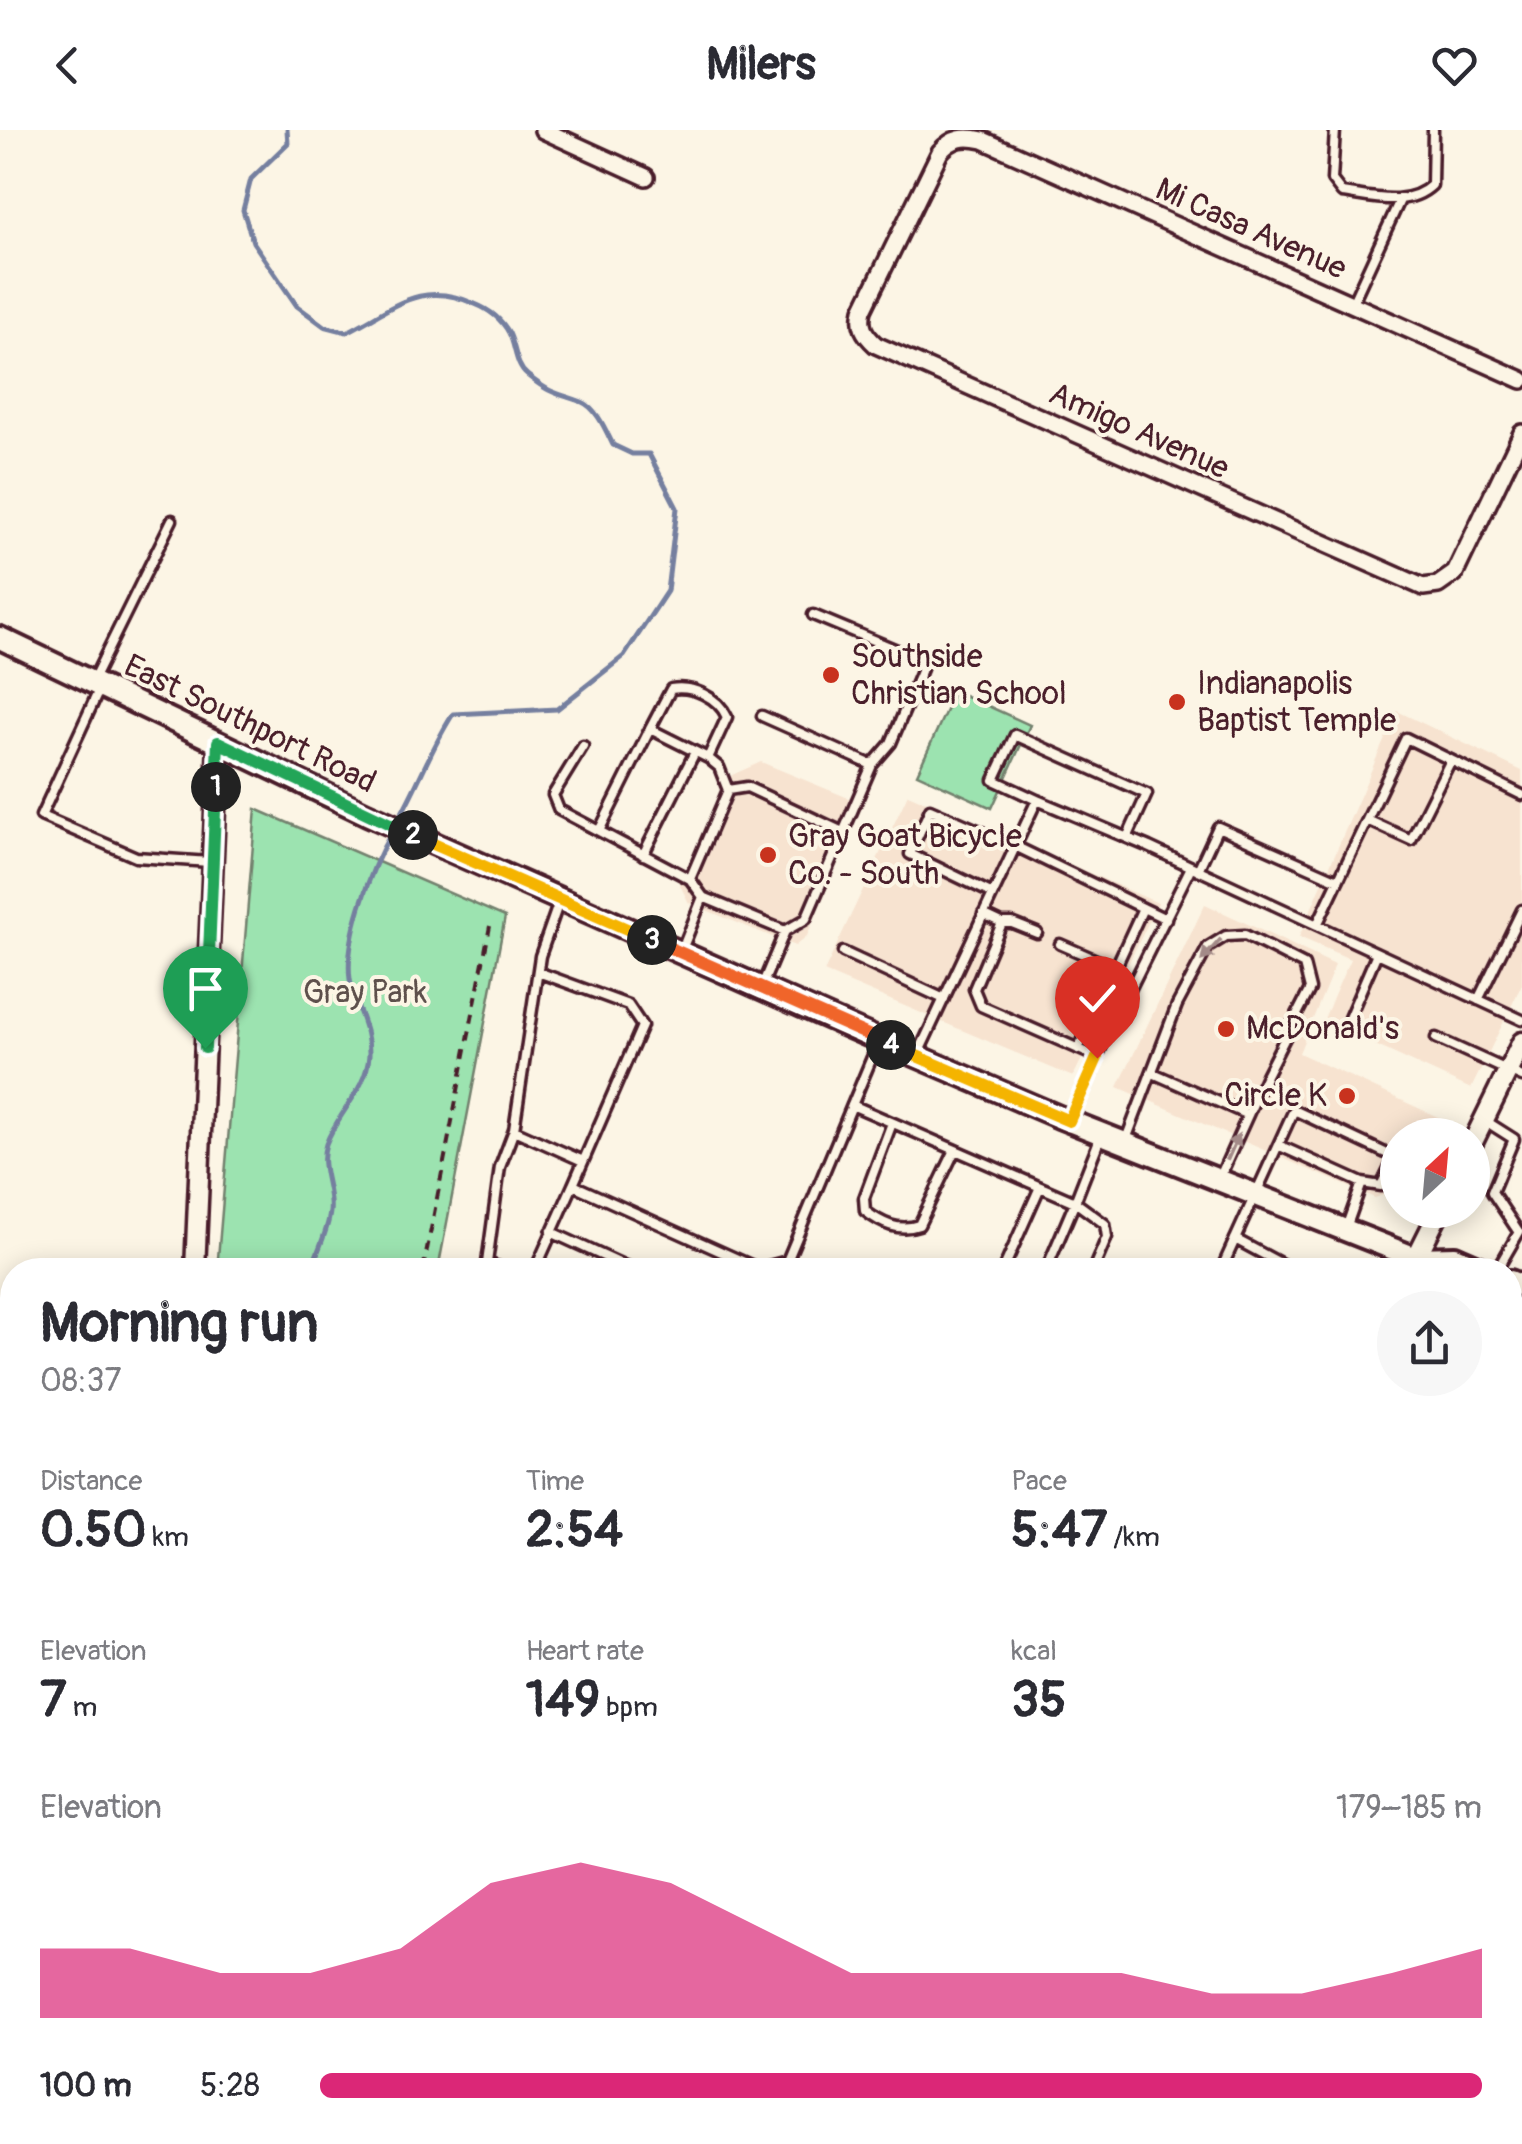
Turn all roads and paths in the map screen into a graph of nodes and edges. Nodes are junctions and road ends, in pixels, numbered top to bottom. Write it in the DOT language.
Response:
graph roads {
  1 [pos="543,130"];
  2 [pos="1335,130"];
  3 [pos="1433,130"];
  4 [pos="957,138"];
  5 [pos="646,177"];
  6 [pos="1400,200"];
  7 [pos="1352,304"];
  8 [pos="1522,380"];
  9 [pos="1522,433"];
  10 [pos="172,520"];
  11 [pos="813,615"];
  12 [pos="0,638"];
  13 [pos="96,684"];
  14 [pos="762,716"];
  15 [pos="650,729"];
  16 [pos="218,742"];
  17 [pos="583,746"];
  18 [pos="695,752"];
  19 [pos="708,758"];
  20 [pos="1451,760"];
  21 [pos="872,765"];
  22 [pos="728,790"];
  23 [pos="1522,794"];
  24 [pos="1037,800"];
  25 [pos="1366,820"];
  26 [pos="598,831"];
  27 [pos="843,832"];
  28 [pos="1128,838"];
  29 [pos="1017,847"];
  30 [pos="643,855"];
  31 [pos="213,862"];
  32 [pos="1195,868"];
  33 [pos="690,879"];
  34 [pos="1338,880"];
  35 [pos="993,894"];
  36 [pos="703,897"];
  37 [pos="560,899"];
  38 [pos="1143,908"];
  39 [pos="1522,910"];
  40 [pos="983,914"];
  41 [pos="1166,920"];
  42 [pos="1002,923"];
  43 [pos="1316,925"];
  44 [pos="490,926"];
  45 [pos="785,931"];
  46 [pos="1037,933"];
  47 [pos="1060,944"];
  48 [pos="681,952"];
  49 [pos="843,952"];
  50 [pos="1377,953"];
  51 [pos="1116,968"];
  52 [pos="538,972"];
  53 [pos="761,988"];
  54 [pos="944,998"];
  55 [pos="1478,1000"];
  56 [pos="1349,1018"];
  57 [pos="1522,1020"];
  58 [pos="1436,1038"];
  59 [pos="879,1040"];
  60 [pos="1522,1042"];
  61 [pos="1078,1049"];
  62 [pos="917,1056"];
  63 [pos="1097,1058"];
  64 [pos="1153,1073"];
  65 [pos="1514,1074"];
  66 [pos="852,1105"];
  67 [pos="1248,1115"];
  68 [pos="1485,1118"];
  69 [pos="1069,1121"];
  70 [pos="892,1123"];
  71 [pos="1490,1124"];
  72 [pos="514,1130"];
  73 [pos="1102,1134"];
  74 [pos="1125,1142"];
  75 [pos="1278,1146"];
  76 [pos="956,1150"];
  77 [pos="1380,1150"];
  78 [pos="583,1161"];
  79 [pos="1219,1178"];
  80 [pos="1362,1183"];
  81 [pos="573,1185"];
  82 [pos="1380,1186"];
  83 [pos="1040,1187"];
  84 [pos="1256,1193"];
  85 [pos="1075,1202"];
  86 [pos="1346,1228"];
  87 [pos="1433,1228"];
  88 [pos="552,1232"];
  89 [pos="1520,1232"];
  90 [pos="1235,1239"];
  91 [pos="196,1258"];
  92 [pos="425,1258"];
  93 [pos="489,1258"];
  94 [pos="540,1258"];
  95 [pos="608,1258"];
  96 [pos="730,1258"];
  97 [pos="787,1258"];
  98 [pos="1008,1258"];
  99 [pos="1051,1258"];
  100 [pos="1098,1258"];
  101 [pos="1226,1258"];
  102 [pos="1271,1258"];
  103 [pos="1402,1258"];
  104 [pos="1420,1258"];
  105 [pos="1504,1258"];
  1 -- 5 [label="street"];
  2 -- 6 [label="lane"];
  3 -- 6 [label="lane"];
  4 -- 7 [label="street, Mi Casa Avenue"];
  4 -- 9 [label="street, Amigo Avenue"];
  6 -- 7 [label="lane"];
  7 -- 8 [label="street, Mi Casa Avenue"];
  10 -- 13 [label="lane"];
  11 -- 21 [label="lane"];
  12 -- 13 [label="main road, East Southport Road"];
  13 -- 16 [label="main road, East Southport Road"];
  13 -- 31 [label="lane"];
  14 -- 21 [label="lane"];
  15 -- 18 [label="lane"];
  15 -- 19 [label="lane"];
  15 -- 26 [label="lane"];
  16 -- 31 [label="street"];
  16 -- 37 [label="main road, East Southport Road"];
  17 -- 26 [label="lane"];
  18 -- 19 [label="lane"];
  18 -- 30 [label="lane"];
  19 -- 22 [label="lane"];
  20 -- 23 [label="lane"];
  20 -- 25 [label="lane"];
  20 -- 25 [label="lane"];
  21 -- 27 [label="lane"];
  22 -- 27 [label="lane"];
  22 -- 33 [label="lane"];
  24 -- 28 [label="lane"];
  24 -- 28 [label="lane"];
  24 -- 29 [label="lane"];
  25 -- 34 [label="lane"];
  26 -- 30 [label="lane"];
  27 -- 45 [label="lane"];
  28 -- 32 [label="lane"];
  29 -- 35 [label="lane"];
  29 -- 35 [label="lane"];
  29 -- 38 [label="lane"];
  30 -- 33 [label="lane"];
  31 -- 91 [label="street"];
  32 -- 34 [label="lane"];
  32 -- 41 [label="lane"];
  32 -- 43 [label="lane"];
  33 -- 36 [label="lane"];
  34 -- 43 [label="lane"];
  35 -- 40 [label="lane"];
  36 -- 45 [label="lane"];
  36 -- 48 [label="lane"];
  37 -- 48 [label="main road, East Southport Road"];
  37 -- 52 [label="lane"];
  38 -- 41 [label="lane"];
  38 -- 51 [label="lane"];
  39 -- 55 [label="lane"];
  40 -- 42 [label="lane"];
  40 -- 54 [label="lane"];
  41 -- 63 [label="lane"];
  42 -- 46 [label="lane"];
  42 -- 61 [label="lane"];
  43 -- 50 [label="lane"];
  44 -- 92 [label="path"];
  45 -- 53 [label="lane"];
  47 -- 51 [label="lane"];
  48 -- 53 [label="main road, East Southport Road"];
  49 -- 54 [label="lane"];
  50 -- 55 [label="lane"];
  50 -- 56 [label="lane"];
  51 -- 61 [label="lane"];
  52 -- 72 [label="lane"];
  52 -- 78 [label="lane"];
  53 -- 59 [label="main road, East Southport Road"];
  54 -- 62 [label="lane"];
  55 -- 57 [label="lane"];
  58 -- 65 [label="lane"];
  59 -- 62 [label="main road, East Southport Road"];
  59 -- 66 [label="lane"];
  60 -- 65 [label="street"];
  61 -- 63 [label="lane"];
  62 -- 69 [label="main road, East Southport Road"];
  63 -- 69 [label="lane"];
  64 -- 67 [label="lane"];
  67 -- 64 [label="lane, one-way"];
  64 -- 74 [label="lane"];
  65 -- 68 [label="street"];
  66 -- 70 [label="lane"];
  66 -- 97 [label="lane"];
  79 -- 67 [label="lane, one-way"];
  69 -- 73 [label="main road, East Southport Road"];
  70 -- 76 [label="lane"];
  70 -- 76 [label="lane"];
  71 -- 89 [label="lane"];
  72 -- 78 [label="lane"];
  72 -- 93 [label="lane"];
  73 -- 74 [label="main road, East Southport Road"];
  73 -- 85 [label="lane"];
  74 -- 79 [label="main road, East Southport Road"];
  75 -- 77 [label="lane"];
  75 -- 80 [label="lane"];
  75 -- 84 [label="lane"];
  76 -- 83 [label="lane"];
  78 -- 81 [label="lane"];
  79 -- 84 [label="main road, East Southport Road"];
  80 -- 82 [label="lane"];
  80 -- 86 [label="lane"];
  81 -- 88 [label="lane"];
  81 -- 96 [label="lane"];
  83 -- 85 [label="lane"];
  83 -- 98 [label="lane"];
  84 -- 86 [label="main road, East Southport Road"];
  84 -- 90 [label="lane"];
  85 -- 99 [label="lane"];
  85 -- 100 [label="lane"];
  86 -- 103 [label="main road, East Southport Road"];
  87 -- 104 [label="street"];
  88 -- 94 [label="lane"];
  88 -- 95 [label="lane"];
  89 -- 105 [label="lane"];
  90 -- 101 [label="lane"];
  90 -- 102 [label="lane"];
}
